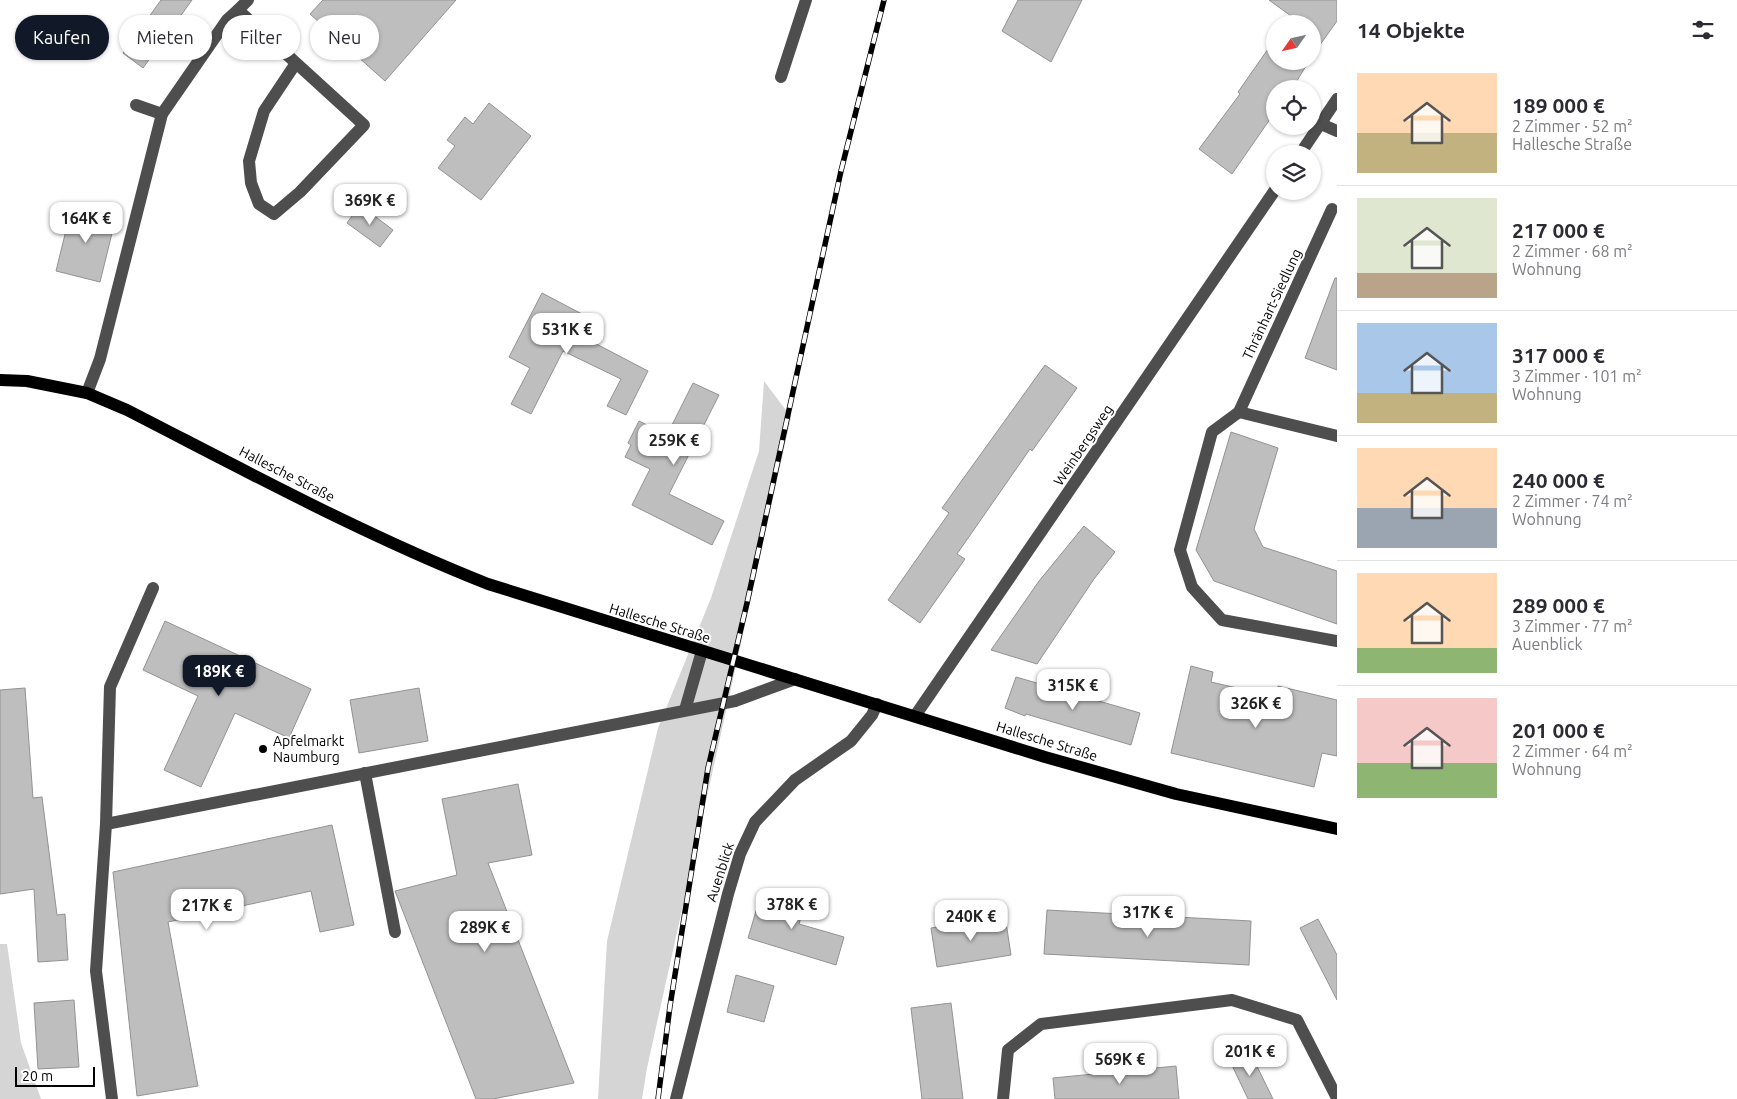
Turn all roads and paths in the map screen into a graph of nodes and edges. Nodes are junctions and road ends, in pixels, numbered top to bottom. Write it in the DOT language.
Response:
graph roads {
  1 [pos="248,0"];
  2 [pos="806,0"];
  3 [pos="238,10"];
  4 [pos="296,63"];
  5 [pos="781,77"];
  6 [pos="1337,99"];
  7 [pos="136,105"];
  8 [pos="162,114"];
  9 [pos="1321,124"];
  10 [pos="1337,131"];
  11 [pos="1268,200"];
  12 [pos="1332,209"];
  13 [pos="0,380"];
  14 [pos="87,392"];
  15 [pos="1239,412"];
  16 [pos="1337,436"];
  17 [pos="153,588"];
  18 [pos="1337,641"];
  19 [pos="702,651"];
  20 [pos="795,679"];
  21 [pos="877,704"];
  22 [pos="685,710"];
  23 [pos="916,716"];
  24 [pos="365,773"];
  25 [pos="106,824"];
  26 [pos="1337,829"];
  27 [pos="396,932"];
  28 [pos="1337,1098"];
  29 [pos="112,1099"];
  30 [pos="676,1099"];
  31 [pos="1002,1099"];
  1 -- 3 [label="street"];
  2 -- 5 [label="street"];
  3 -- 4 [label="street"];
  3 -- 8 [label="street"];
  4 -- 4 [label="street"];
  6 -- 9 [label="street"];
  7 -- 8 [label="street"];
  8 -- 14 [label="street"];
  9 -- 10 [label="street"];
  11 -- 23 [label="street, Weinbergsweg"];
  12 -- 15 [label="street, Thränhart-Siedlung"];
  13 -- 14 [label="main road, Hallesche Straße"];
  14 -- 19 [label="main road, Hallesche Straße"];
  15 -- 16 [label="street"];
  15 -- 18 [label="street, Thränhart-Siedlung"];
  17 -- 25 [label="street"];
  19 -- 20 [label="main road, Hallesche Straße"];
  19 -- 22 [label="street"];
  20 -- 21 [label="main road, Hallesche Straße"];
  20 -- 22 [label="street"];
  21 -- 23 [label="main road, Hallesche Straße"];
  21 -- 30 [label="street, Auenblick"];
  22 -- 24 [label="street"];
  23 -- 26 [label="main road, Hallesche Straße"];
  24 -- 25 [label="street"];
  24 -- 27 [label="street"];
  25 -- 29 [label="street"];
  28 -- 31 [label="street"];
}
